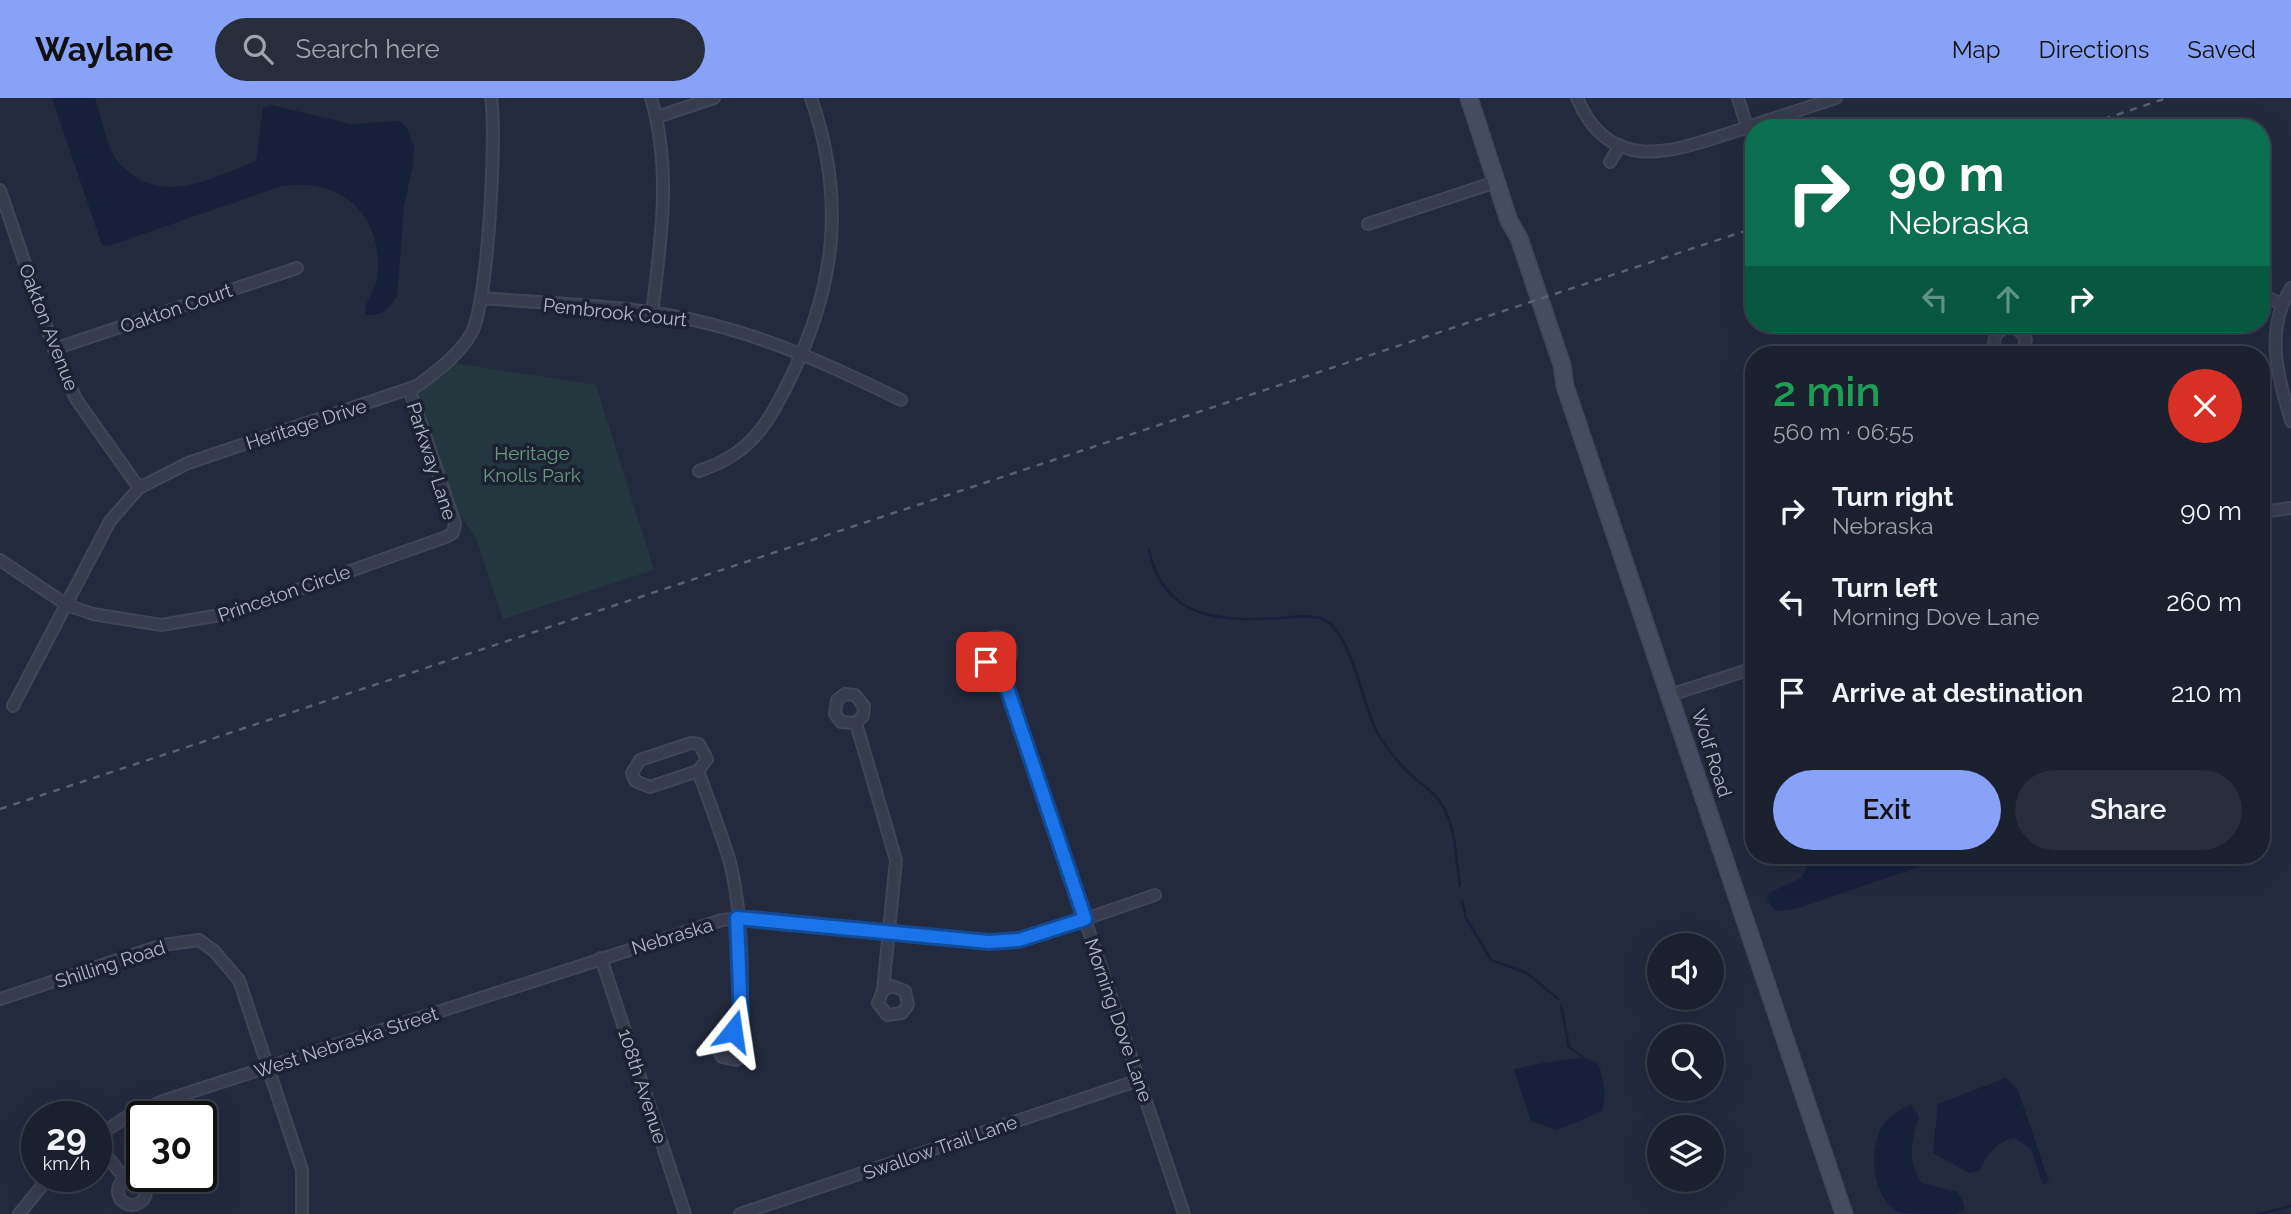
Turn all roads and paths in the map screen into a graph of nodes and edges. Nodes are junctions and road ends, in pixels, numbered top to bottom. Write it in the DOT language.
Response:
graph roads {
  1 [pos="491,98"];
  2 [pos="651,98"];
  3 [pos="714,98"];
  4 [pos="811,98"];
  5 [pos="1469,98"];
  6 [pos="1577,98"];
  7 [pos="1738,98"];
  8 [pos="1836,98"];
  9 [pos="657,117"];
  10 [pos="1772,119"];
  11 [pos="1745,121"];
  12 [pos="1745,128"];
  13 [pos="1620,145"];
  14 [pos="1610,162"];
  15 [pos="1496,182"];
  16 [pos="0,190"];
  17 [pos="1368,224"];
  18 [pos="297,268"];
  19 [pos="2291,288"];
  20 [pos="481,298"];
  21 [pos="2270,298"];
  22 [pos="2281,304"];
  23 [pos="652,313"];
  24 [pos="54,349"];
  25 [pos="803,352"];
  26 [pos="409,389"];
  27 [pos="901,400"];
  28 [pos="2291,421"];
  29 [pos="699,471"];
  30 [pos="139,488"];
  31 [pos="2291,508"];
  32 [pos="2270,511"];
  33 [pos="453,533"];
  34 [pos="0,560"];
  35 [pos="67,605"];
  36 [pos="1000,667"];
  37 [pos="1745,671"];
  38 [pos="1670,695"];
  39 [pos="13,706"];
  40 [pos="856,723"];
  41 [pos="698,771"];
  42 [pos="1155,895"];
  43 [pos="737,918"];
  44 [pos="1085,919"];
  45 [pos="888,931"];
  46 [pos="601,958"];
  47 [pos="883,990"];
  48 [pos="0,999"];
  49 [pos="738,1033"];
  50 [pos="268,1067"];
  51 [pos="1139,1080"];
  52 [pos="112,1128"];
  53 [pos="112,1162"];
  54 [pos="125,1179"];
  55 [pos="37,1192"];
  56 [pos="19,1214"];
  57 [pos="302,1214"];
  58 [pos="685,1214"];
  59 [pos="740,1214"];
  60 [pos="1184,1214"];
  61 [pos="1844,1214"];
  1 -- 20 [label="street, Heritage Drive"];
  2 -- 9 [label="street"];
  3 -- 9 [label="street"];
  4 -- 25 [label="street"];
  5 -- 15 [label="main road, Wolf Road"];
  6 -- 13 [label="street"];
  7 -- 11 [label="street"];
  8 -- 10 [label="street"];
  9 -- 23 [label="street"];
  12 -- 13 [label="street"];
  13 -- 14 [label="street"];
  15 -- 17 [label="street"];
  15 -- 38 [label="main road, Wolf Road"];
  16 -- 24 [label="street, Oakton Avenue"];
  18 -- 24 [label="street, Oakton Court"];
  19 -- 22 [label="street"];
  20 -- 23 [label="street, Pembrook Court"];
  20 -- 26 [label="street, Heritage Drive"];
  21 -- 22 [label="street"];
  22 -- 28 [label="street"];
  23 -- 25 [label="street, Pembrook Court"];
  24 -- 30 [label="street, Oakton Avenue"];
  25 -- 27 [label="street, Pembrook Court"];
  25 -- 29 [label="street"];
  26 -- 30 [label="street, Heritage Drive"];
  26 -- 33 [label="street, Parkway Lane"];
  30 -- 35 [label="street, Heritage Drive"];
  31 -- 32 [label="street"];
  33 -- 35 [label="street, Princeton Circle"];
  34 -- 35 [label="street, Princeton Circle"];
  35 -- 39 [label="street, Heritage Drive"];
  36 -- 44 [label="street, Morning Dove Lane"];
  37 -- 38 [label="street"];
  38 -- 61 [label="main road, Wolf Road"];
  40 -- 45 [label="street"];
  41 -- 41 [label="street"];
  41 -- 43 [label="street"];
  42 -- 44 [label="street, Nebraska"];
  43 -- 45 [label="street, Nebraska"];
  43 -- 46 [label="street, Nebraska"];
  43 -- 49 [label="street"];
  44 -- 45 [label="street, Nebraska"];
  44 -- 51 [label="street, Morning Dove Lane"];
  45 -- 47 [label="street"];
  46 -- 50 [label="street, West Nebraska Street"];
  46 -- 58 [label="street, 108th Avenue"];
  48 -- 50 [label="street, Shilling Road"];
  50 -- 52 [label="street, West Nebraska Street"];
  50 -- 57 [label="street"];
  51 -- 59 [label="street, Swallow Trail Lane"];
  51 -- 60 [label="street, Morning Dove Lane"];
  53 -- 54 [label="street"];
  55 -- 56 [label="street"];
}
